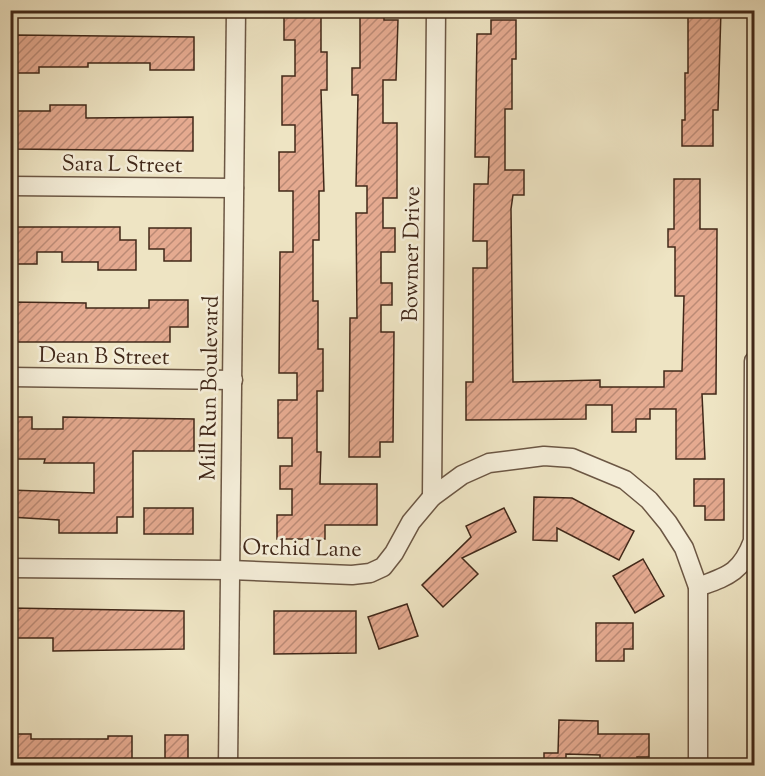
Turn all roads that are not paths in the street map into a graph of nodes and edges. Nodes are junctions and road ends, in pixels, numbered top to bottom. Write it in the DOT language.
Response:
graph roads {
  1 [pos="236,10"];
  2 [pos="436,10"];
  3 [pos="10,186"];
  4 [pos="234,188"];
  5 [pos="754,361"];
  6 [pos="10,377"];
  7 [pos="233,380"];
  8 [pos="432,497"];
  9 [pos="10,568"];
  10 [pos="230,570"];
  11 [pos="698,586"];
  12 [pos="228,765"];
  13 [pos="698,765"];
  1 -- 4 [label="street, Mill Run Boulevard"];
  2 -- 8 [label="street, Bowmer Drive"];
  3 -- 4 [label="street, Sara L Street"];
  4 -- 7 [label="street, Mill Run Boulevard"];
  5 -- 11 [label="street"];
  6 -- 7 [label="street, Dean B Street"];
  7 -- 10 [label="street, Mill Run Boulevard"];
  8 -- 10 [label="street, Orchid Lane"];
  8 -- 11 [label="street, Orchid Lane"];
  9 -- 10 [label="street, Orchid Lane"];
  10 -- 12 [label="street, Mill Run Boulevard"];
  11 -- 13 [label="street, Orchid Lane"];
}
